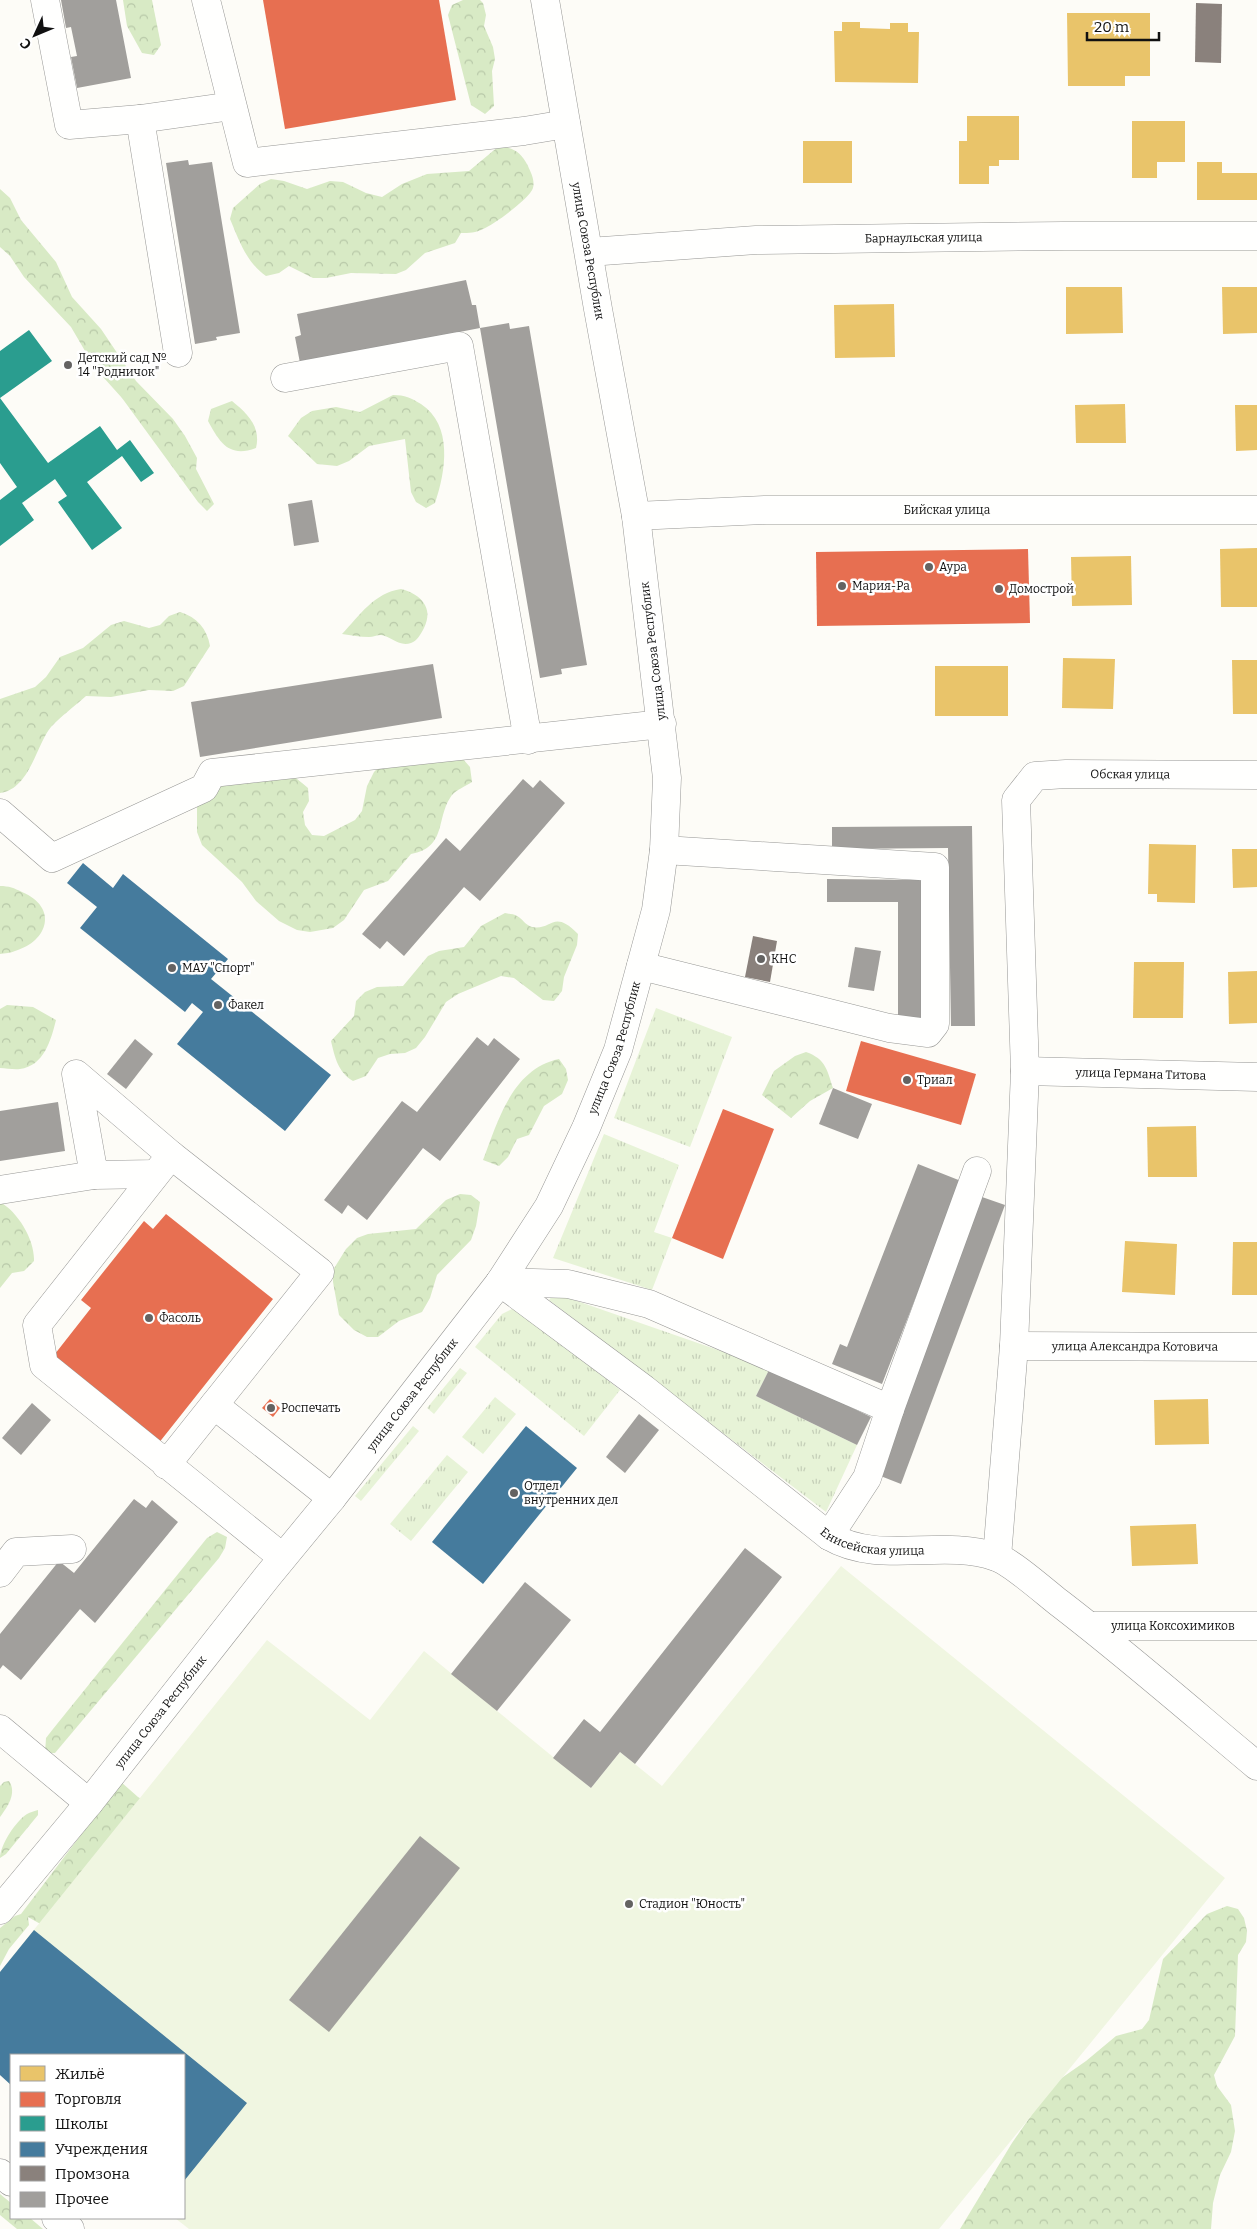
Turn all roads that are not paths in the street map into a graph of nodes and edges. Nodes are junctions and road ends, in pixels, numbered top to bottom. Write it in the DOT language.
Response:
graph roads {
  1 [pos="45,0"];
  2 [pos="206,0"];
  3 [pos="545,0"];
  4 [pos="232,106"];
  5 [pos="140,119"];
  6 [pos="566,124"];
  7 [pos="1257,236"];
  8 [pos="589,252"];
  9 [pos="178,353"];
  10 [pos="285,378"];
  11 [pos="1257,510"];
  12 [pos="636,516"];
  13 [pos="662,724"];
  14 [pos="528,740"];
  15 [pos="1257,775"];
  16 [pos="0,813"];
  17 [pos="664,850"];
  18 [pos="641,966"];
  19 [pos="1025,1071"];
  20 [pos="1257,1077"];
  21 [pos="163,1164"];
  22 [pos="977,1171"];
  23 [pos="94,1175"];
  24 [pos="0,1190"];
  25 [pos="500,1282"];
  26 [pos="1014,1346"];
  27 [pos="1257,1347"];
  28 [pos="214,1405"];
  29 [pos="890,1409"];
  30 [pos="166,1465"];
  31 [pos="332,1498"];
  32 [pos="828,1536"];
  33 [pos="72,1549"];
  34 [pos="282,1557"];
  35 [pos="998,1557"];
  36 [pos="0,1573"];
  37 [pos="1091,1626"];
  38 [pos="1257,1626"];
  39 [pos="0,1729"];
  40 [pos="1257,1766"];
  41 [pos="90,1803"];
  42 [pos="0,1910"];
  43 [pos="0,2173"];
  44 [pos="10,2181"];
  45 [pos="57,2219"];
  46 [pos="70,2229"];
  1 -- 5 [label="street"];
  2 -- 4 [label="street"];
  3 -- 6 [label="street, улица Союза Республик"];
  4 -- 5 [label="street"];
  4 -- 6 [label="street"];
  5 -- 9 [label="street"];
  6 -- 8 [label="street, улица Союза Республик"];
  7 -- 8 [label="street, Барнаульская улица"];
  8 -- 12 [label="street, улица Союза Республик"];
  10 -- 14 [label="street"];
  11 -- 12 [label="street, Бийская улица"];
  12 -- 13 [label="street, улица Союза Республик"];
  13 -- 14 [label="street"];
  13 -- 17 [label="street, улица Союза Республик"];
  14 -- 16 [label="street"];
  15 -- 19 [label="street, Обская улица"];
  17 -- 18 [label="street, улица Союза Республик"];
  17 -- 18 [label="street"];
  18 -- 25 [label="street, улица Союза Республик"];
  19 -- 20 [label="street, улица Германа Титова"];
  19 -- 26 [label="street"];
  21 -- 23 [label="street"];
  21 -- 23 [label="street"];
  21 -- 28 [label="street"];
  21 -- 30 [label="street"];
  22 -- 29 [label="street"];
  23 -- 24 [label="street"];
  25 -- 29 [label="street"];
  25 -- 31 [label="street, улица Союза Республик"];
  25 -- 32 [label="street, Енисейская улица"];
  26 -- 27 [label="street, улица Александра Котовича"];
  26 -- 35 [label="street"];
  28 -- 30 [label="street"];
  28 -- 31 [label="street"];
  29 -- 32 [label="street"];
  30 -- 34 [label="street"];
  31 -- 34 [label="street, улица Союза Республик"];
  32 -- 35 [label="street, Енисейская улица"];
  33 -- 36 [label="street"];
  34 -- 41 [label="street, улица Союза Республик"];
  35 -- 37 [label="street, Енисейская улица"];
  37 -- 38 [label="street, улица Коксохимиков"];
  37 -- 40 [label="street, Енисейская улица"];
  39 -- 41 [label="street"];
  41 -- 42 [label="street, улица Союза Республик"];
  43 -- 44 [label="street"];
  45 -- 46 [label="street"];
}
